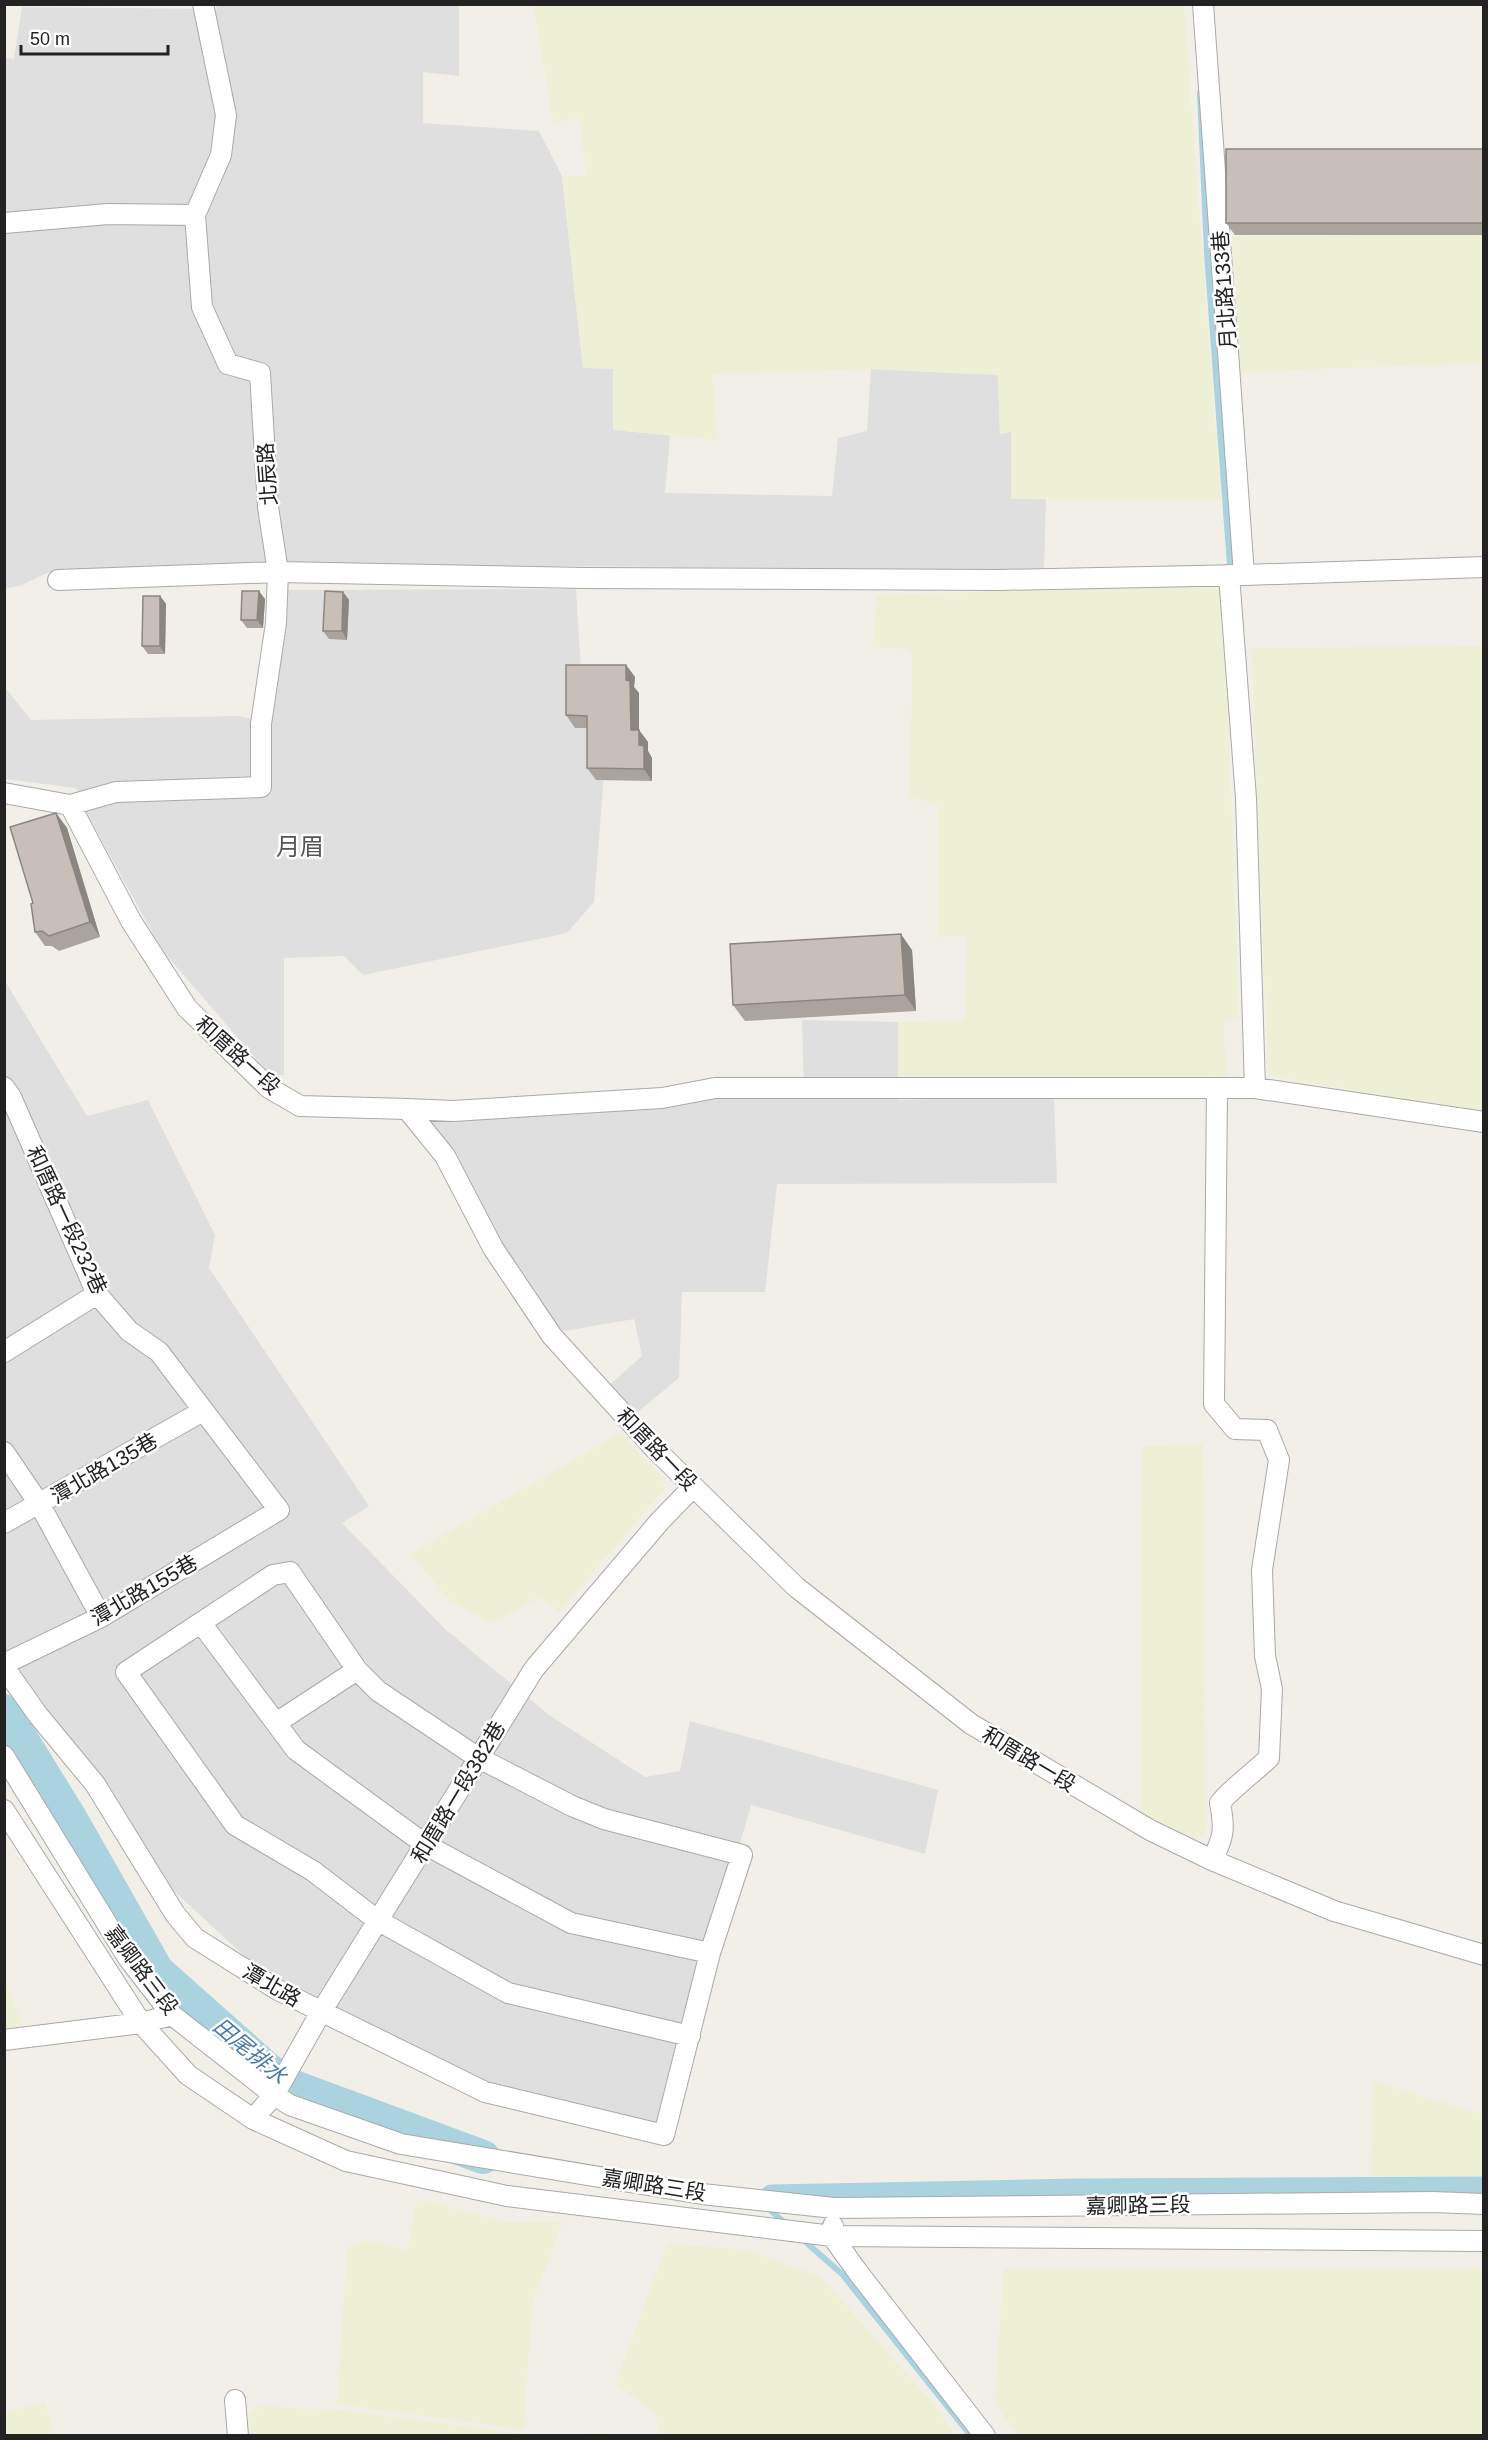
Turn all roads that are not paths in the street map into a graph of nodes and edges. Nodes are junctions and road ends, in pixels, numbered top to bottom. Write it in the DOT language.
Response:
graph roads {
  1 [pos="203,4"];
  2 [pos="1203,4"];
  3 [pos="195,215"];
  4 [pos="4,223"];
  5 [pos="1484,567"];
  6 [pos="278,572"];
  7 [pos="1236,575"];
  8 [pos="58,580"];
  9 [pos="4,794"];
  10 [pos="70,805"];
  11 [pos="4,1087"];
  12 [pos="1217,1088"];
  13 [pos="1256,1088"];
  14 [pos="408,1109"];
  15 [pos="1484,1122"];
  16 [pos="97,1294"];
  17 [pos="4,1352"];
  18 [pos="204,1411"];
  19 [pos="4,1452"];
  20 [pos="693,1487"];
  21 [pos="40,1505"];
  22 [pos="279,1510"];
  23 [pos="4,1523"];
  24 [pos="101,1617"];
  25 [pos="201,1623"];
  26 [pos="4,1665"];
  27 [pos="357,1670"];
  28 [pos="276,1723"];
  29 [pos="4,1756"];
  30 [pos="477,1757"];
  31 [pos="4,1810"];
  32 [pos="426,1845"];
  33 [pos="1212,1860"];
  34 [pos="377,1920"];
  35 [pos="710,1953"];
  36 [pos="1484,1955"];
  37 [pos="321,2012"];
  38 [pos="172,2015"];
  39 [pos="141,2023"];
  40 [pos="690,2036"];
  41 [pos="4,2040"];
  42 [pos="274,2096"];
  43 [pos="253,2119"];
  44 [pos="1484,2204"];
  45 [pos="834,2208"];
  46 [pos="832,2236"];
  47 [pos="1484,2241"];
  48 [pos="235,2400"];
  49 [pos="238,2436"];
  50 [pos="985,2436"];
  1 -- 3 [label="street, 北辰路"];
  2 -- 7 [label="street, 月北路133巷"];
  3 -- 4 [label="street"];
  3 -- 6 [label="street, 北辰路"];
  5 -- 7 [label="street"];
  6 -- 7 [label="street"];
  6 -- 8 [label="street"];
  6 -- 10 [label="street, 北辰路"];
  7 -- 13 [label="street, 月北路133巷"];
  9 -- 10 [label="street"];
  10 -- 14 [label="street, 和厝路一段"];
  11 -- 16 [label="street, 和厝路一段232巷"];
  12 -- 13 [label="street"];
  12 -- 14 [label="street"];
  12 -- 33 [label="street"];
  13 -- 15 [label="street"];
  14 -- 20 [label="street, 和厝路一段"];
  16 -- 17 [label="street"];
  16 -- 18 [label="street, 和厝路一段232巷"];
  18 -- 21 [label="street, 潭北路135巷"];
  18 -- 22 [label="street, 和厝路一段232巷"];
  19 -- 21 [label="street"];
  20 -- 30 [label="street, 和厝路一段382巷"];
  20 -- 33 [label="street, 和厝路一段"];
  21 -- 23 [label="street, 潭北路135巷"];
  21 -- 24 [label="street"];
  22 -- 24 [label="street, 潭北路155巷"];
  24 -- 26 [label="street, 潭北路155巷"];
  25 -- 27 [label="street"];
  25 -- 28 [label="street"];
  25 -- 34 [label="street"];
  26 -- 37 [label="street, 潭北路"];
  27 -- 28 [label="street"];
  27 -- 30 [label="street"];
  28 -- 32 [label="street"];
  29 -- 38 [label="street, 嘉卿路三段"];
  30 -- 32 [label="street, 和厝路一段382巷"];
  30 -- 35 [label="street"];
  31 -- 39 [label="street, 嘉卿路三段"];
  32 -- 34 [label="street, 和厝路一段382巷"];
  32 -- 35 [label="street"];
  33 -- 36 [label="street, 和厝路一段"];
  34 -- 37 [label="street, 和厝路一段382巷"];
  34 -- 40 [label="street"];
  35 -- 40 [label="street"];
  37 -- 40 [label="street, 潭北路"];
  37 -- 42 [label="street, 和厝路一段382巷"];
  38 -- 39 [label="street"];
  38 -- 42 [label="street, 嘉卿路三段"];
  39 -- 41 [label="street"];
  39 -- 43 [label="street, 嘉卿路三段"];
  42 -- 43 [label="street, 和厝路一段382巷"];
  42 -- 45 [label="street, 嘉卿路三段"];
  43 -- 46 [label="street, 嘉卿路三段"];
  44 -- 45 [label="street, 嘉卿路三段"];
  45 -- 46 [label="street"];
  46 -- 47 [label="street, 嘉卿路三段"];
  46 -- 50 [label="street"];
  48 -- 49 [label="street"];
}
